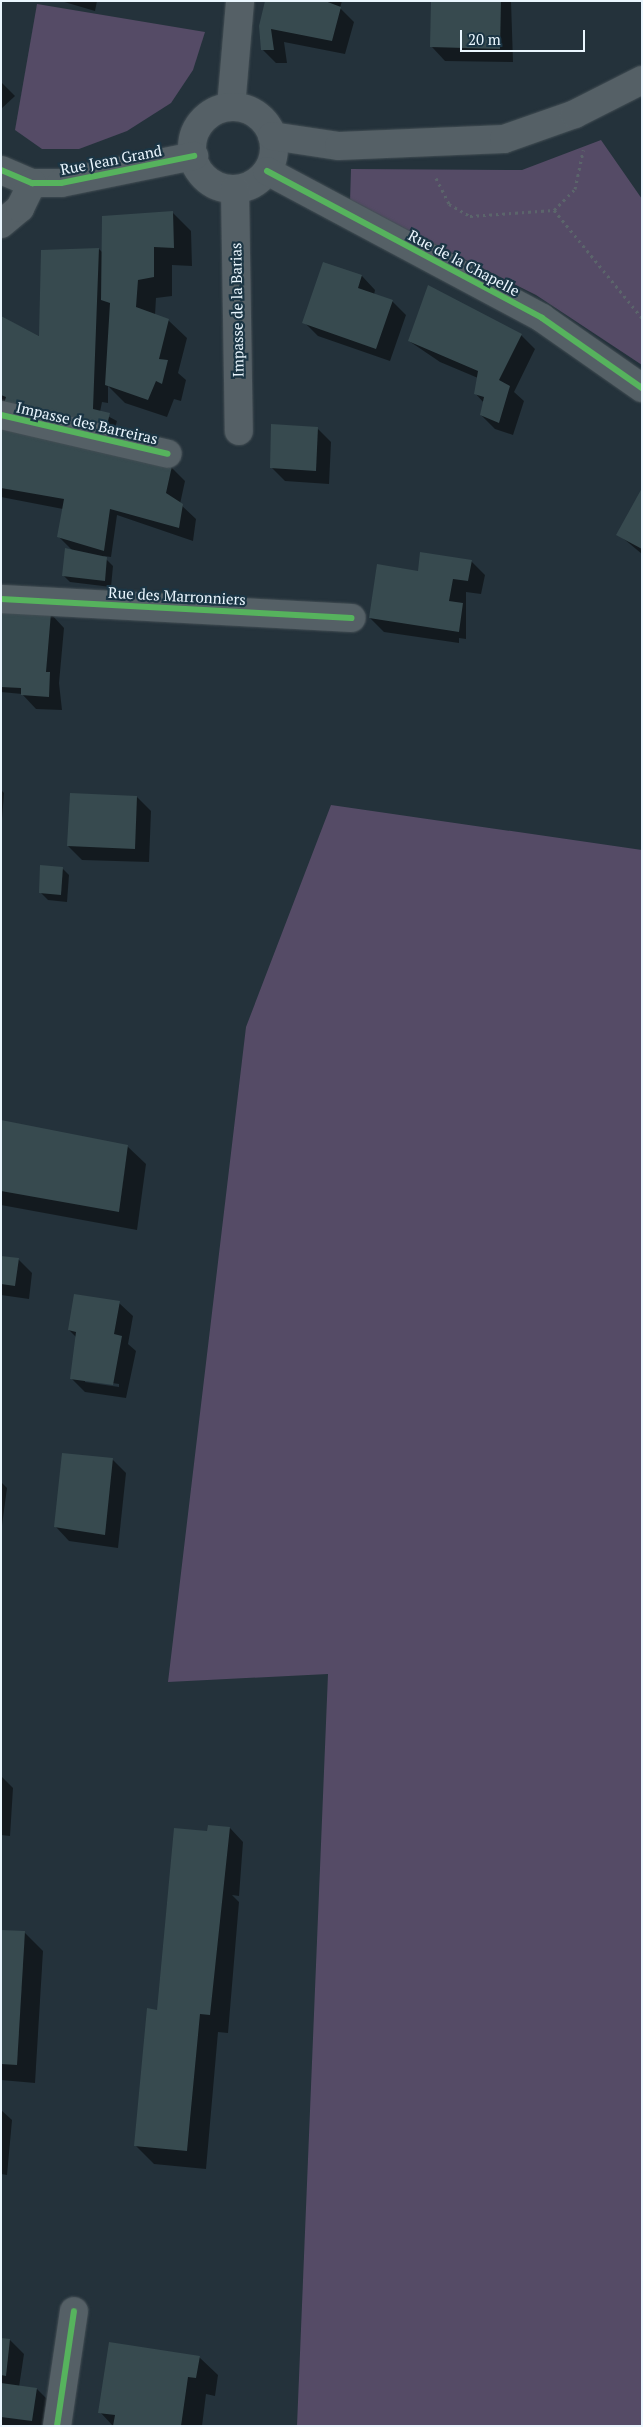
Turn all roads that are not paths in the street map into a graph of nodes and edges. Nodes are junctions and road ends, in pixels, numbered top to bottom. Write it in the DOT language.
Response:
graph roads {
  1 [pos="240,1"];
  2 [pos="642,80"];
  3 [pos="231,107"];
  4 [pos="272,136"];
  5 [pos="194,156"];
  6 [pos="1,170"];
  7 [pos="267,171"];
  8 [pos="32,183"];
  9 [pos="235,188"];
  10 [pos="1,224"];
  11 [pos="642,388"];
  12 [pos="1,415"];
  13 [pos="239,431"];
  14 [pos="168,454"];
  15 [pos="1,599"];
  16 [pos="350,618"];
  17 [pos="74,2311"];
  18 [pos="57,2426"];
  1 -- 3 [label="street"];
  2 -- 4 [label="street"];
  3 -- 4 [label="street"];
  3 -- 5 [label="street"];
  4 -- 7 [label="street"];
  5 -- 8 [label="street, Rue Jean Grand"];
  5 -- 9 [label="street"];
  6 -- 8 [label="street"];
  7 -- 9 [label="street"];
  7 -- 11 [label="street, Rue de la Chapelle"];
  8 -- 10 [label="street"];
  9 -- 13 [label="street, Impasse de la Barias"];
  12 -- 14 [label="street, Impasse des Barreiras"];
  15 -- 16 [label="street, Rue des Marronniers"];
  17 -- 18 [label="street"];
}
